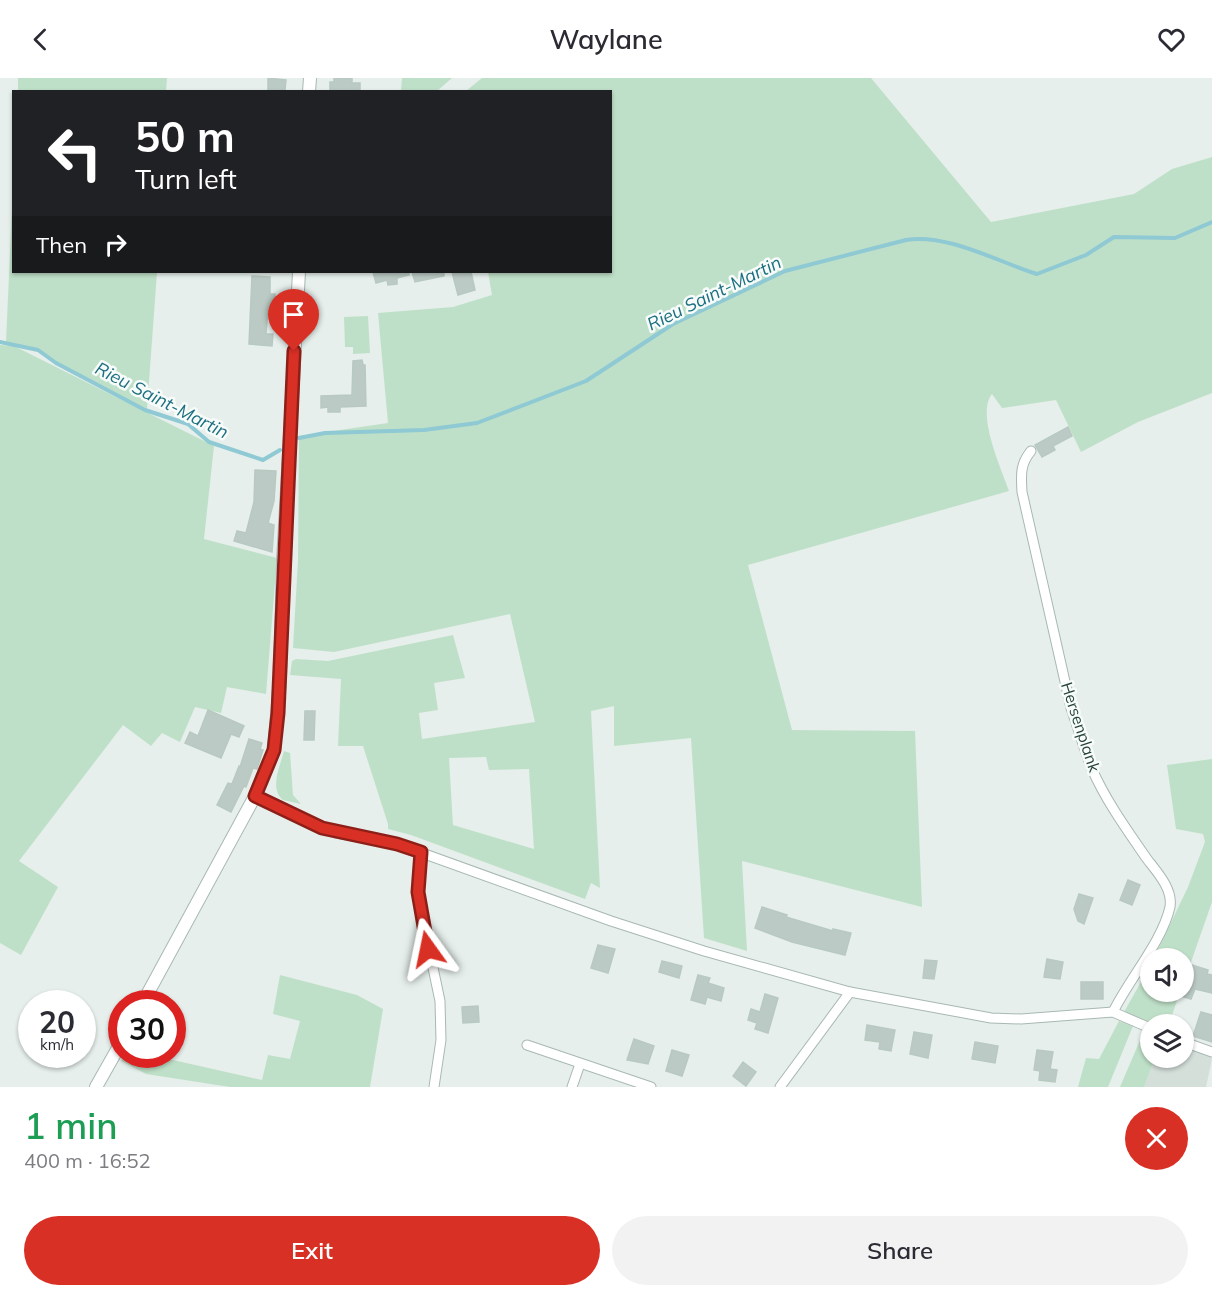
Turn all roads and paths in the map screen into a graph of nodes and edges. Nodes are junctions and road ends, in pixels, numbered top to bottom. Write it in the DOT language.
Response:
graph roads {
  1 [pos="299,273"];
  2 [pos="1031,451"];
  3 [pos="255,796"];
  4 [pos="421,852"];
  5 [pos="150,990"];
  6 [pos="850,992"];
  7 [pos="1113,1012"];
  8 [pos="1140,1024"];
  9 [pos="527,1045"];
  10 [pos="1194,1046"];
  11 [pos="1212,1052"];
  12 [pos="580,1064"];
  13 [pos="108,1066"];
  14 [pos="96,1087"];
  15 [pos="434,1087"];
  16 [pos="572,1087"];
  17 [pos="651,1087"];
  18 [pos="780,1087"];
  1 -- 3 [label="street"];
  2 -- 7 [label="street, Hersenplank"];
  3 -- 4 [label="street"];
  3 -- 5 [label="street"];
  4 -- 6 [label="street"];
  4 -- 15 [label="street"];
  6 -- 7 [label="street"];
  6 -- 18 [label="street"];
  7 -- 8 [label="street"];
  9 -- 12 [label="street"];
  10 -- 11 [label="street"];
  12 -- 16 [label="street"];
  12 -- 17 [label="street"];
  13 -- 14 [label="street"];
}
